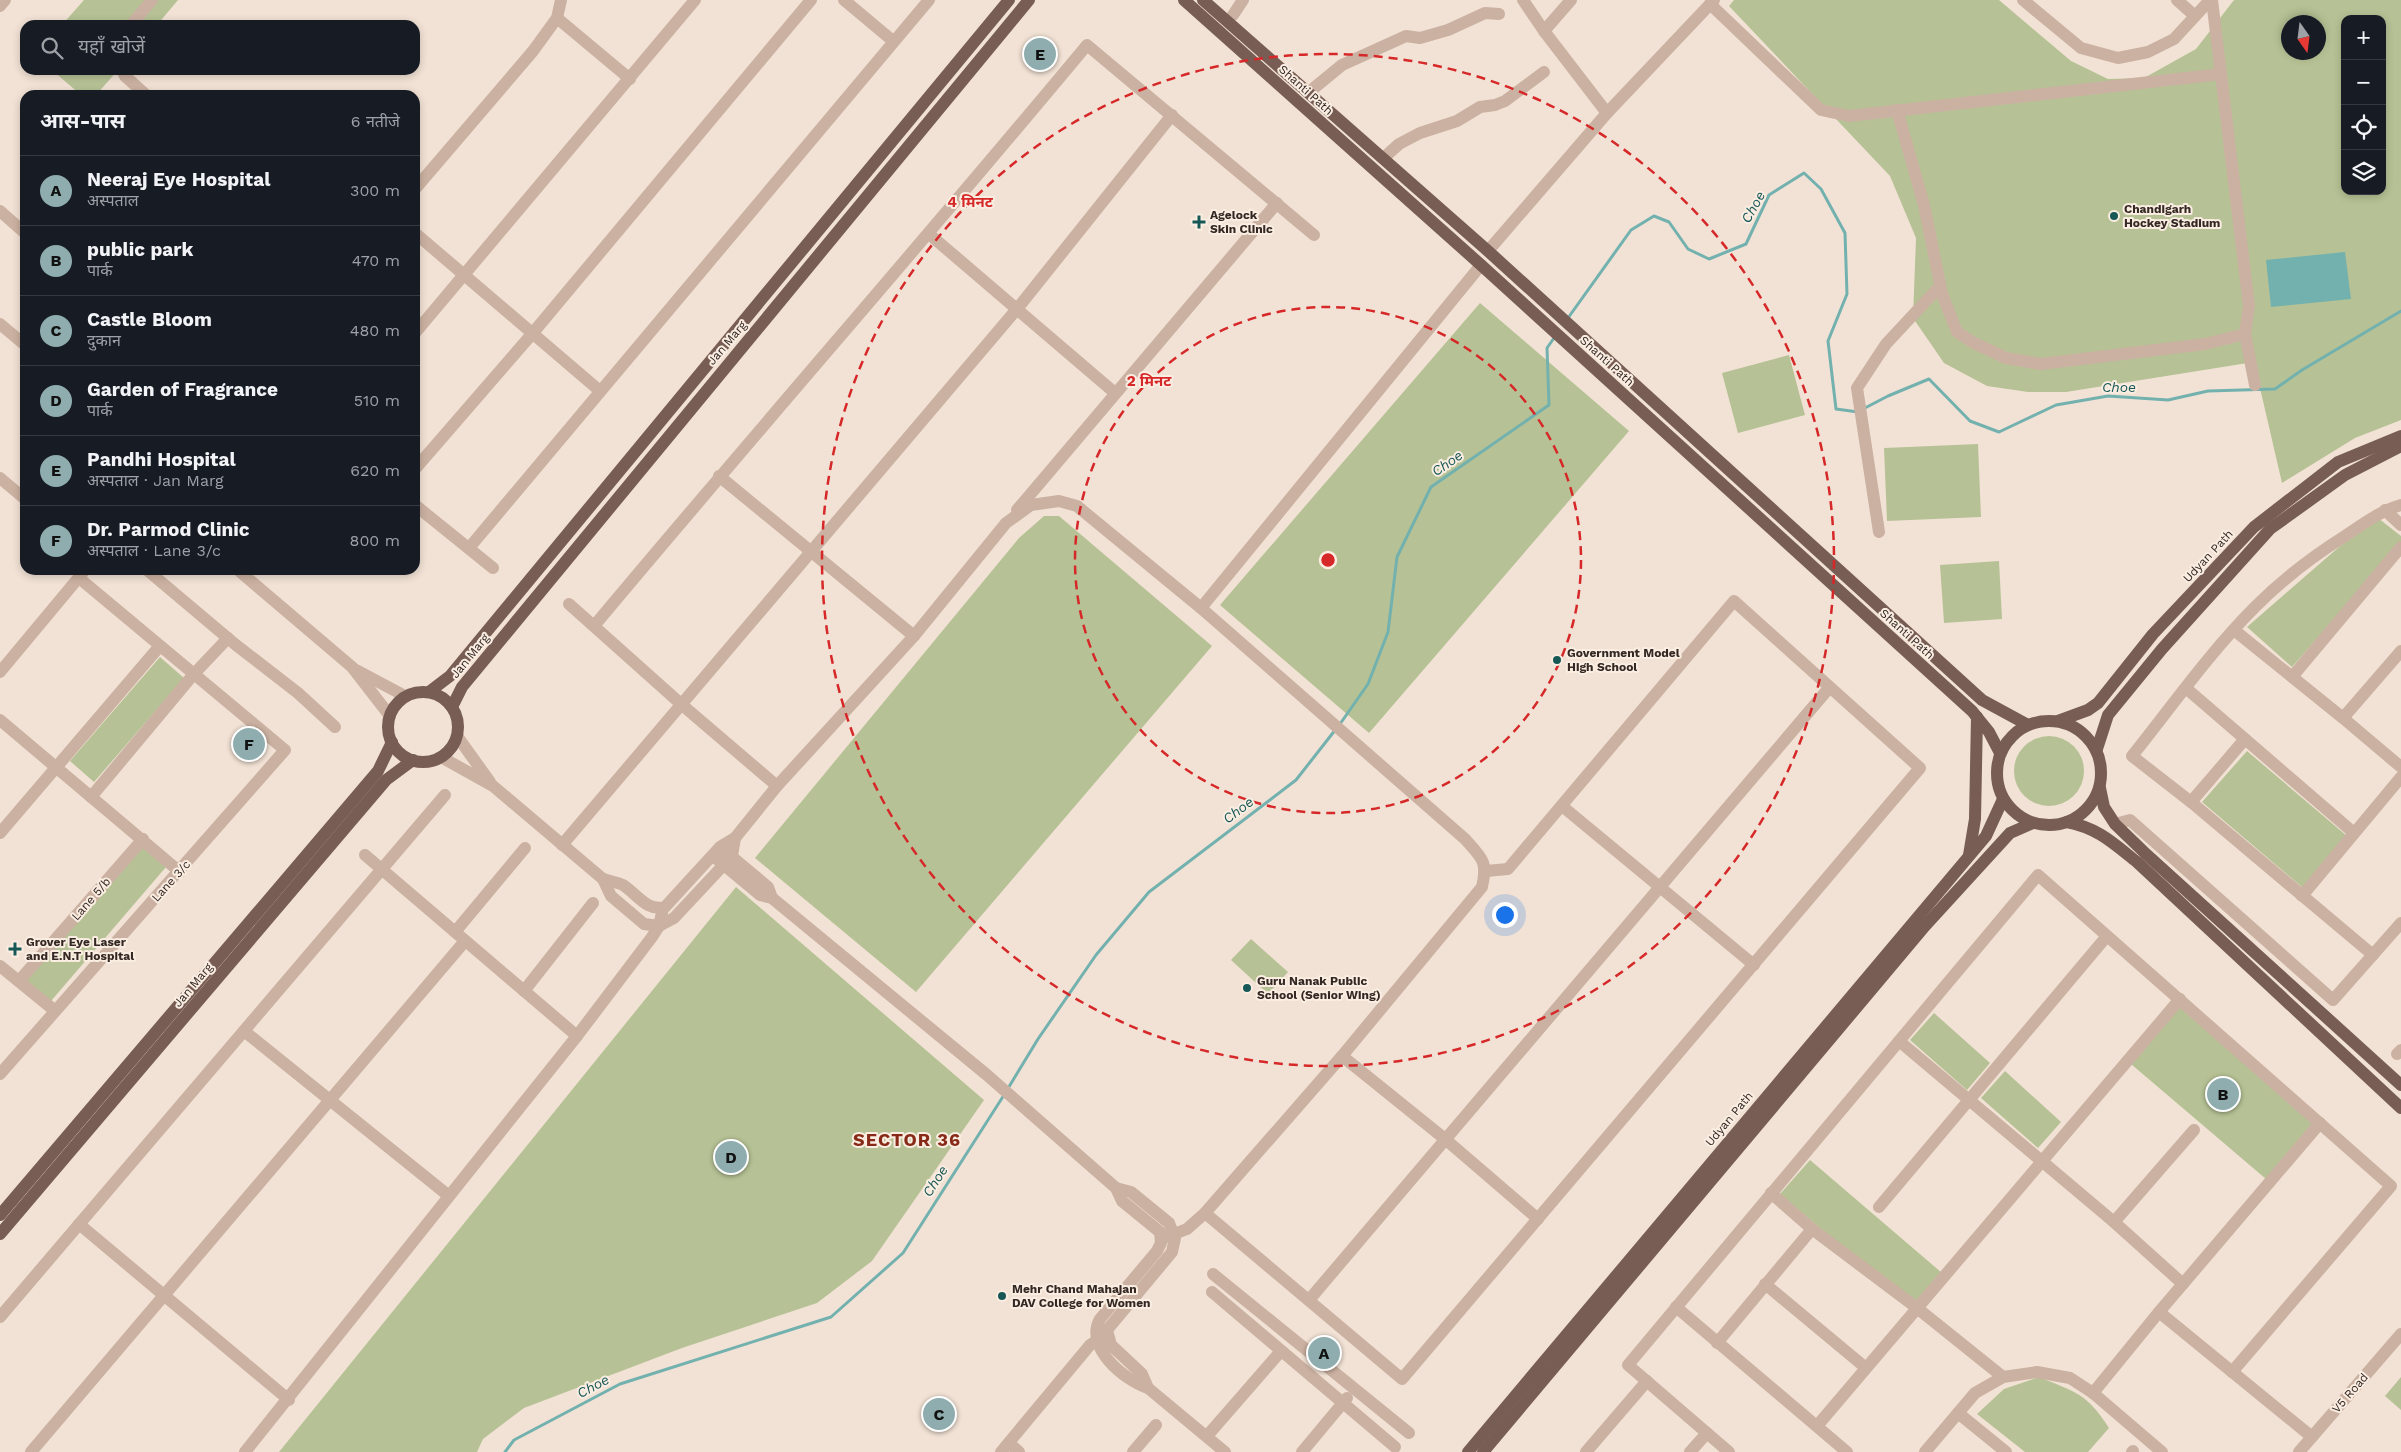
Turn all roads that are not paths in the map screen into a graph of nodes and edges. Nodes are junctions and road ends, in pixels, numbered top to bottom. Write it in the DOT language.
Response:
graph roads {
  1 [pos="5,0"];
  2 [pos="152,0"];
  3 [pos="561,0"];
  4 [pos="696,0"];
  5 [pos="812,0"];
  6 [pos="844,0"];
  7 [pos="929,0"];
  8 [pos="1009,0"];
  9 [pos="1029,0"];
  10 [pos="1184,0"];
  11 [pos="1203,0"];
  12 [pos="1243,0"];
  13 [pos="1523,0"];
  14 [pos="1571,0"];
  15 [pos="2023,0"];
  16 [pos="2177,0"];
  17 [pos="2211,0"];
  18 [pos="1712,2"];
  19 [pos="0,6"];
  20 [pos="1499,14"];
  21 [pos="1233,16"];
  22 [pos="2195,16"];
  23 [pos="557,18"];
  24 [pos="135,20"];
  25 [pos="1544,31"];
  26 [pos="893,41"];
  27 [pos="1544,72"];
  28 [pos="2221,74"];
  29 [pos="124,75"];
  30 [pos="630,80"];
  31 [pos="1314,88"];
  32 [pos="140,90"];
  33 [pos="1897,110"];
  34 [pos="1607,113"];
  35 [pos="1172,115"];
  36 [pos="1388,154"];
  37 [pos="420,183"];
  38 [pos="1277,203"];
  39 [pos="0,211"];
  40 [pos="20,228"];
  41 [pos="930,234"];
  42 [pos="1314,235"];
  43 [pos="420,238"];
  44 [pos="1488,251"];
  45 [pos="1481,265"];
  46 [pos="463,276"];
  47 [pos="1940,286"];
  48 [pos="1017,309"];
  49 [pos="0,324"];
  50 [pos="420,327"];
  51 [pos="532,334"];
  52 [pos="2244,334"];
  53 [pos="20,340"];
  54 [pos="2255,385"];
  55 [pos="600,390"];
  56 [pos="1114,393"];
  57 [pos="2401,436"];
  58 [pos="2401,446"];
  59 [pos="420,463"];
  60 [pos="719,476"];
  61 [pos="0,478"];
  62 [pos="20,495"];
  63 [pos="2401,505"];
  64 [pos="420,509"];
  65 [pos="2385,510"];
  66 [pos="1006,524"];
  67 [pos="2401,525"];
  68 [pos="1879,532"];
  69 [pos="2401,547"];
  70 [pos="468,548"];
  71 [pos="812,550"];
  72 [pos="493,568"];
  73 [pos="81,575"];
  74 [pos="83,575"];
  75 [pos="153,575"];
  76 [pos="244,575"];
  77 [pos="568,604"];
  78 [pos="1201,608"];
  79 [pos="594,626"];
  80 [pos="2234,630"];
  81 [pos="914,636"];
  82 [pos="228,638"];
  83 [pos="159,646"];
  84 [pos="2401,650"];
  85 [pos="352,668"];
  86 [pos="0,672"];
  87 [pos="193,675"];
  88 [pos="2292,677"];
  89 [pos="1829,688"];
  90 [pos="2187,689"];
  91 [pos="429,692"];
  92 [pos="405,696"];
  93 [pos="681,704"];
  94 [pos="452,707"];
  95 [pos="390,716"];
  96 [pos="1977,717"];
  97 [pos="2344,718"];
  98 [pos="0,720"];
  99 [pos="2058,721"];
  100 [pos="2028,725"];
  101 [pos="336,727"];
  102 [pos="457,736"];
  103 [pos="2245,739"];
  104 [pos="392,742"];
  105 [pos="2097,749"];
  106 [pos="2000,753"];
  107 [pos="441,757"];
  108 [pos="413,760"];
  109 [pos="56,767"];
  110 [pos="2401,767"];
  111 [pos="2401,778"];
  112 [pos="493,786"];
  113 [pos="777,786"];
  114 [pos="2100,788"];
  115 [pos="445,795"];
  116 [pos="91,797"];
  117 [pos="2003,799"];
  118 [pos="2191,802"];
  119 [pos="1562,806"];
  120 [pos="2067,822"];
  121 [pos="2033,823"];
  122 [pos="2115,824"];
  123 [pos="0,833"];
  124 [pos="2354,834"];
  125 [pos="735,838"];
  126 [pos="143,839"];
  127 [pos="562,845"];
  128 [pos="525,848"];
  129 [pos="716,852"];
  130 [pos="364,855"];
  131 [pos="1969,855"];
  132 [pos="728,861"];
  133 [pos="381,870"];
  134 [pos="1486,871"];
  135 [pos="180,872"];
  136 [pos="603,879"];
  137 [pos="1660,887"];
  138 [pos="2302,896"];
  139 [pos="593,903"];
  140 [pos="663,908"];
  141 [pos="2401,923"];
  142 [pos="659,926"];
  143 [pos="460,936"];
  144 [pos="2107,936"];
  145 [pos="2373,955"];
  146 [pos="1754,965"];
  147 [pos="0,966"];
  148 [pos="19,981"];
  149 [pos="524,991"];
  150 [pos="2180,999"];
  151 [pos="54,1010"];
  152 [pos="244,1031"];
  153 [pos="577,1036"];
  154 [pos="1899,1041"];
  155 [pos="1342,1056"];
  156 [pos="0,1074"];
  157 [pos="2401,1086"];
  158 [pos="330,1100"];
  159 [pos="1968,1101"];
  160 [pos="2401,1108"];
  161 [pos="2320,1123"];
  162 [pos="2194,1130"];
  163 [pos="1445,1140"];
  164 [pos="2042,1162"];
  165 [pos="1116,1188"];
  166 [pos="1771,1193"];
  167 [pos="449,1196"];
  168 [pos="1879,1207"];
  169 [pos="1204,1213"];
  170 [pos="0,1215"];
  171 [pos="1538,1219"];
  172 [pos="2114,1222"];
  173 [pos="79,1224"];
  174 [pos="1812,1229"];
  175 [pos="0,1234"];
  176 [pos="1175,1236"];
  177 [pos="1162,1239"];
  178 [pos="1213,1274"];
  179 [pos="1765,1284"];
  180 [pos="2183,1284"];
  181 [pos="1212,1292"];
  182 [pos="164,1295"];
  183 [pos="1309,1300"];
  184 [pos="1676,1307"];
  185 [pos="1918,1308"];
  186 [pos="2159,1312"];
  187 [pos="0,1317"];
  188 [pos="2401,1334"];
  189 [pos="1102,1338"];
  190 [pos="1717,1343"];
  191 [pos="1281,1351"];
  192 [pos="1866,1368"];
  193 [pos="2232,1372"];
  194 [pos="2003,1377"];
  195 [pos="1647,1381"];
  196 [pos="1353,1389"];
  197 [pos="2094,1393"];
  198 [pos="289,1400"];
  199 [pos="1343,1404"];
  200 [pos="1958,1413"];
  201 [pos="1156,1425"];
  202 [pos="1817,1426"];
  203 [pos="1707,1432"];
  204 [pos="1409,1433"];
  205 [pos="1207,1436"];
  206 [pos="2312,1436"];
  207 [pos="1005,1447"];
  208 [pos="1395,1447"];
  209 [pos="31,1452"];
  210 [pos="245,1452"];
  211 [pos="1019,1452"];
  212 [pos="1133,1452"];
  213 [pos="1225,1452"];
  214 [pos="1302,1452"];
  215 [pos="1468,1452"];
  216 [pos="1483,1452"];
  217 [pos="1586,1452"];
  218 [pos="1690,1452"];
  219 [pos="1729,1452"];
  220 [pos="1847,1452"];
  221 [pos="1925,1452"];
  222 [pos="2006,1452"];
  223 [pos="2162,1452"];
  224 [pos="2299,1452"];
  1 -- 19 [label="street"];
  2 -- 24 [label="street"];
  3 -- 23 [label="street"];
  4 -- 30 [label="street"];
  5 -- 51 [label="street"];
  6 -- 26 [label="street"];
  7 -- 26 [label="street"];
  8 -- 91 [label="main road, Jan Marg"];
  9 -- 94 [label="main road, Jan Marg"];
  10 -- 45 [label="main road, Shanti Path"];
  11 -- 44 [label="main road, Shanti Path"];
  12 -- 21 [label="street"];
  13 -- 25 [label="street"];
  14 -- 25 [label="street"];
  15 -- 22 [label="street"];
  16 -- 22 [label="street"];
  17 -- 22 [label="street"];
  17 -- 28 [label="street"];
  18 -- 33 [label="street"];
  18 -- 34 [label="street"];
  20 -- 31 [label="street"];
  23 -- 30 [label="street"];
  23 -- 37 [label="street"];
  25 -- 34 [label="street"];
  26 -- 55 [label="street"];
  27 -- 36 [label="street"];
  28 -- 33 [label="street"];
  28 -- 52 [label="street"];
  29 -- 32 [label="street"];
  30 -- 46 [label="street"];
  33 -- 47 [label="street"];
  34 -- 44 [label="street"];
  35 -- 38 [label="street"];
  35 -- 41 [label="street"];
  35 -- 48 [label="street"];
  38 -- 42 [label="street"];
  38 -- 56 [label="street"];
  39 -- 40 [label="street"];
  41 -- 48 [label="street"];
  41 -- 60 [label="street"];
  43 -- 46 [label="street"];
  44 -- 100 [label="main road, Shanti Path"];
  45 -- 78 [label="street"];
  45 -- 96 [label="main road, Shanti Path"];
  46 -- 50 [label="street"];
  46 -- 51 [label="street"];
  47 -- 52 [label="street"];
  47 -- 68 [label="street"];
  48 -- 56 [label="street"];
  48 -- 71 [label="street"];
  49 -- 53 [label="street"];
  51 -- 55 [label="street"];
  51 -- 59 [label="street"];
  52 -- 54 [label="street"];
  55 -- 70 [label="street"];
  56 -- 66 [label="street"];
  57 -- 99 [label="main road, Udyan Path"];
  58 -- 105 [label="main road"];
  60 -- 71 [label="street"];
  60 -- 79 [label="street"];
  61 -- 62 [label="street"];
  63 -- 65 [label="street"];
  64 -- 70 [label="street"];
  65 -- 67 [label="street"];
  65 -- 80 [label="street"];
  66 -- 78 [label="street"];
  66 -- 81 [label="street"];
  69 -- 88 [label="street"];
  70 -- 72 [label="street"];
  71 -- 81 [label="street"];
  71 -- 93 [label="street"];
  73 -- 86 [label="street"];
  74 -- 83 [label="street"];
  75 -- 82 [label="street"];
  76 -- 85 [label="street"];
  77 -- 79 [label="street"];
  78 -- 134 [label="street"];
  79 -- 93 [label="street"];
  80 -- 88 [label="street"];
  80 -- 90 [label="street"];
  81 -- 113 [label="street"];
  82 -- 87 [label="street"];
  82 -- 101 [label="street"];
  83 -- 87 [label="street"];
  83 -- 109 [label="street"];
  84 -- 97 [label="street"];
  85 -- 92 [label="street"];
  85 -- 95 [label="street"];
  87 -- 116 [label="street"];
  87 -- 135 [label="street, Lane 3/c"];
  88 -- 97 [label="street"];
  89 -- 119 [label="street"];
  89 -- 137 [label="street"];
  89 -- 146 [label="street"];
  90 -- 103 [label="street"];
  90 -- 118 [label="street"];
  91 -- 92 [label="main road"];
  91 -- 94 [label="main road"];
  92 -- 95 [label="main road"];
  93 -- 113 [label="street"];
  93 -- 127 [label="street"];
  94 -- 102 [label="main road"];
  95 -- 104 [label="main road"];
  96 -- 106 [label="main road, Shanti Path"];
  96 -- 131 [label="main road"];
  97 -- 110 [label="street"];
  98 -- 109 [label="street"];
  99 -- 100 [label="main road"];
  99 -- 105 [label="main road"];
  100 -- 106 [label="main road"];
  102 -- 107 [label="main road"];
  102 -- 112 [label="street"];
  103 -- 118 [label="street"];
  103 -- 124 [label="street"];
  104 -- 108 [label="main road"];
  104 -- 170 [label="main road, Jan Marg"];
  105 -- 114 [label="main road"];
  106 -- 117 [label="main road"];
  107 -- 108 [label="main road"];
  107 -- 112 [label="street"];
  108 -- 175 [label="main road, Jan Marg"];
  109 -- 116 [label="street"];
  109 -- 123 [label="street"];
  111 -- 124 [label="street"];
  112 -- 127 [label="street"];
  113 -- 125 [label="street"];
  114 -- 120 [label="main road"];
  114 -- 122 [label="main road"];
  115 -- 133 [label="street"];
  116 -- 126 [label="street"];
  117 -- 121 [label="main road"];
  117 -- 131 [label="main road, Udyan Path"];
  118 -- 138 [label="street"];
  119 -- 134 [label="street"];
  119 -- 137 [label="street"];
  120 -- 121 [label="main road"];
  120 -- 160 [label="main road"];
  121 -- 216 [label="main road, Udyan Path"];
  122 -- 145 [label="street"];
  122 -- 157 [label="main road"];
  124 -- 138 [label="street"];
  125 -- 129 [label="street"];
  125 -- 132 [label="street"];
  126 -- 135 [label="street"];
  126 -- 148 [label="street, Lane 5/b"];
  127 -- 136 [label="street"];
  128 -- 143 [label="street"];
  129 -- 132 [label="street"];
  129 -- 140 [label="street"];
  130 -- 133 [label="street"];
  131 -- 215 [label="main road, Udyan Path"];
  132 -- 142 [label="street"];
  132 -- 165 [label="street"];
  133 -- 143 [label="street"];
  133 -- 152 [label="street"];
  134 -- 155 [label="street"];
  135 -- 151 [label="street, Lane 3/c"];
  136 -- 140 [label="street"];
  136 -- 142 [label="street"];
  137 -- 146 [label="street"];
  137 -- 163 [label="street"];
  138 -- 145 [label="street"];
  139 -- 149 [label="street"];
  140 -- 142 [label="street"];
  141 -- 145 [label="street"];
  142 -- 153 [label="street"];
  143 -- 149 [label="street"];
  143 -- 158 [label="street"];
  144 -- 150 [label="street"];
  144 -- 154 [label="street"];
  144 -- 159 [label="street"];
  146 -- 171 [label="street"];
  147 -- 148 [label="street"];
  148 -- 151 [label="street"];
  149 -- 153 [label="street"];
  150 -- 161 [label="street"];
  150 -- 164 [label="street"];
  151 -- 156 [label="street, Lane 3/c"];
  152 -- 158 [label="street"];
  152 -- 173 [label="street"];
  153 -- 167 [label="street"];
  154 -- 159 [label="street"];
  154 -- 166 [label="street"];
  155 -- 163 [label="street"];
  155 -- 169 [label="street"];
  158 -- 167 [label="street"];
  158 -- 182 [label="street"];
  159 -- 164 [label="street"];
  159 -- 168 [label="street"];
  161 -- 180 [label="street"];
  161 -- 193 [label="street"];
  162 -- 172 [label="street"];
  163 -- 171 [label="street"];
  163 -- 183 [label="street"];
  164 -- 172 [label="street"];
  164 -- 185 [label="street"];
  165 -- 176 [label="street"];
  165 -- 177 [label="street"];
  166 -- 174 [label="street"];
  166 -- 184 [label="street"];
  167 -- 198 [label="street"];
  169 -- 176 [label="street"];
  169 -- 183 [label="street"];
  171 -- 183 [label="street"];
  172 -- 180 [label="street"];
  173 -- 182 [label="street"];
  173 -- 187 [label="street"];
  174 -- 179 [label="street"];
  174 -- 185 [label="street"];
  176 -- 177 [label="street"];
  176 -- 189 [label="street"];
  177 -- 189 [label="street"];
  178 -- 196 [label="street"];
  179 -- 190 [label="street"];
  179 -- 192 [label="street"];
  180 -- 186 [label="street"];
  181 -- 191 [label="street"];
  182 -- 198 [label="street"];
  182 -- 209 [label="street"];
  184 -- 190 [label="street"];
  184 -- 195 [label="street"];
  185 -- 192 [label="street"];
  185 -- 194 [label="street"];
  186 -- 193 [label="street"];
  186 -- 197 [label="street"];
  188 -- 206 [label="street, V5 Road"];
  189 -- 205 [label="street"];
  189 -- 207 [label="street"];
  190 -- 202 [label="street"];
  191 -- 199 [label="street"];
  191 -- 205 [label="street"];
  192 -- 202 [label="street"];
  193 -- 206 [label="street"];
  194 -- 197 [label="street"];
  194 -- 200 [label="street"];
  195 -- 203 [label="street"];
  195 -- 217 [label="street"];
  196 -- 199 [label="street"];
  196 -- 204 [label="street"];
  197 -- 223 [label="street"];
  198 -- 210 [label="street"];
  199 -- 208 [label="street"];
  199 -- 214 [label="street"];
  200 -- 221 [label="street"];
  200 -- 222 [label="street"];
  201 -- 212 [label="street"];
  202 -- 220 [label="street"];
  203 -- 218 [label="street"];
  203 -- 219 [label="street"];
  205 -- 213 [label="street"];
  206 -- 224 [label="street, V5 Road"];
  207 -- 211 [label="street"];
}
